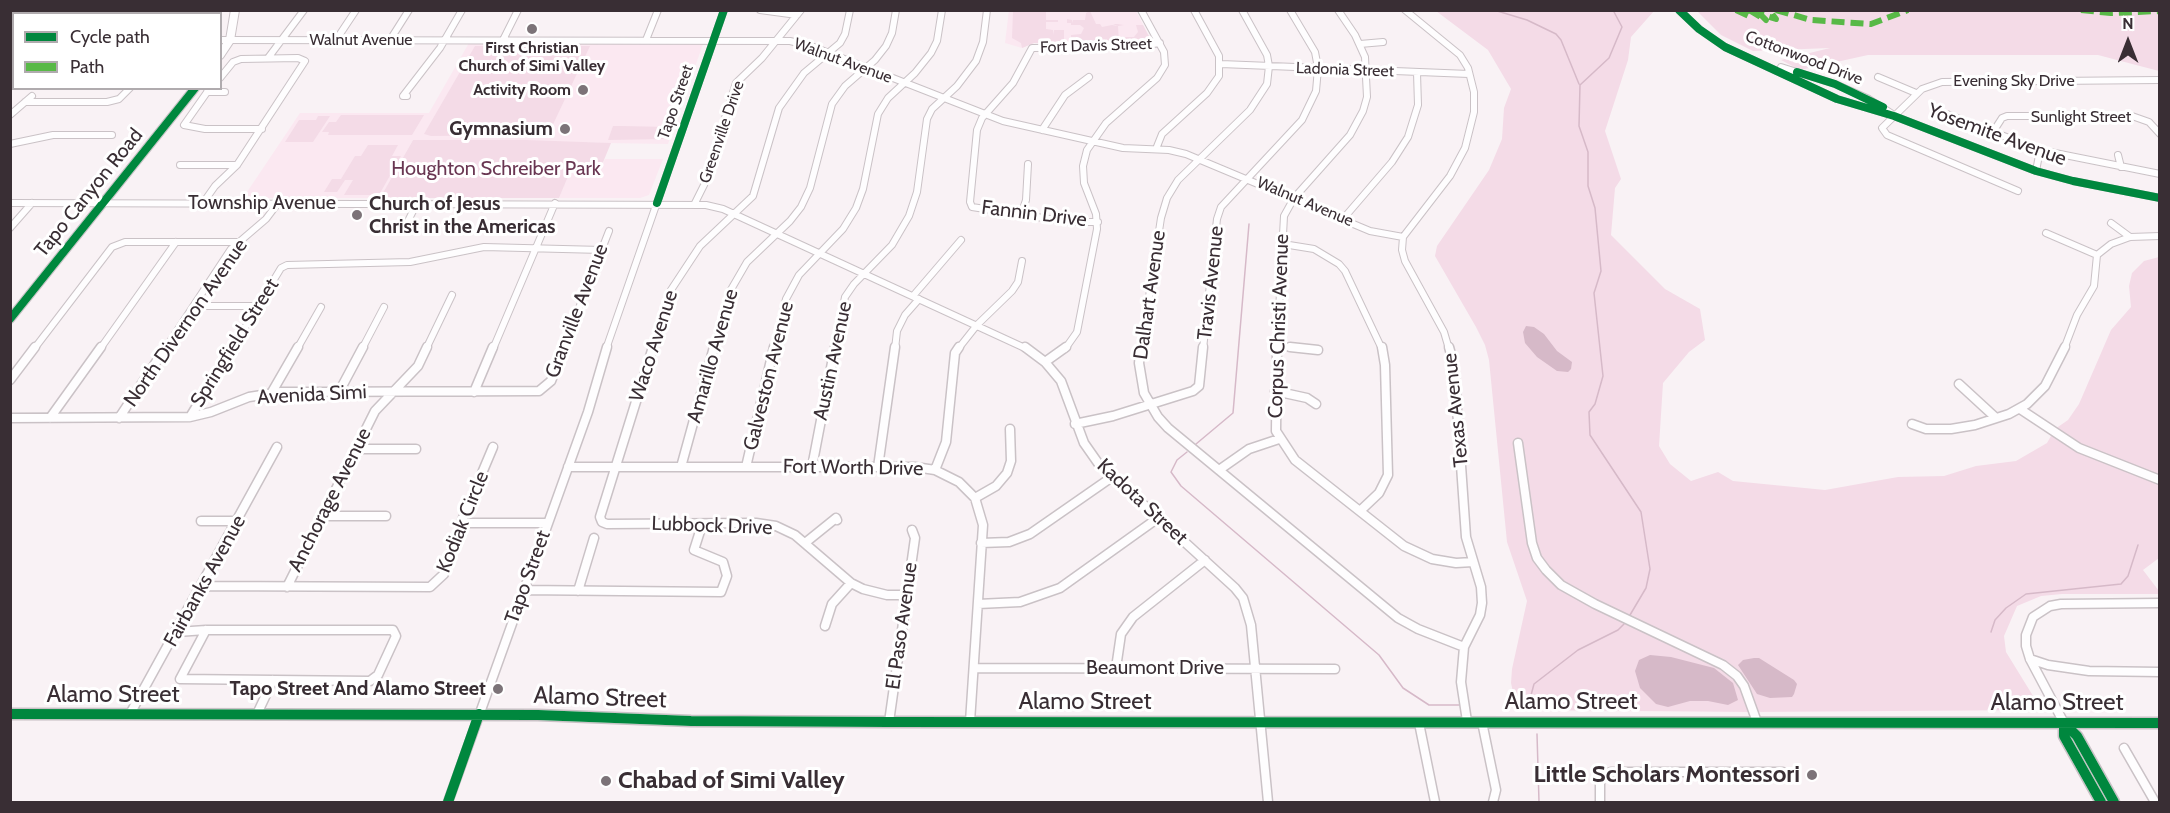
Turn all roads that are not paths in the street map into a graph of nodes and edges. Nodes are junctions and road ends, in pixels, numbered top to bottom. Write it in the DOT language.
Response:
graph roads {
  1 [pos="235,10"];
  2 [pos="304,10"];
  3 [pos="356,10"];
  4 [pos="409,10"];
  5 [pos="462,10"];
  6 [pos="518,10"];
  7 [pos="658,10"];
  8 [pos="724,10"];
  9 [pos="760,10"];
  10 [pos="850,10"];
  11 [pos="896,10"];
  12 [pos="942,10"];
  13 [pos="987,10"];
  14 [pos="1141,10"];
  15 [pos="1194,10"];
  16 [pos="1242,10"];
  17 [pos="1290,10"];
  18 [pos="1338,10"];
  19 [pos="1406,10"];
  20 [pos="1679,10"];
  21 [pos="1683,10"];
  22 [pos="799,13"];
  23 [pos="222,40"];
  24 [pos="230,40"];
  25 [pos="282,40"];
  26 [pos="336,40"];
  27 [pos="390,40"];
  28 [pos="445,40"];
  29 [pos="502,40"];
  30 [pos="646,40"];
  31 [pos="714,40"];
  32 [pos="776,40"];
  33 [pos="1383,42"];
  34 [pos="1160,43"];
  35 [pos="1360,44"];
  36 [pos="222,53"];
  37 [pos="828,53"];
  38 [pos="268,58"];
  39 [pos="1221,64"];
  40 [pos="1269,66"];
  41 [pos="865,68"];
  42 [pos="1318,69"];
  43 [pos="1368,70"];
  44 [pos="1417,73"];
  45 [pos="1469,74"];
  46 [pos="222,76"];
  47 [pos="1089,77"];
  48 [pos="1878,77"];
  49 [pos="2160,80"];
  50 [pos="903,83"];
  51 [pos="128,90"];
  52 [pos="193,90"];
  53 [pos="209,90"];
  54 [pos="225,92"];
  55 [pos="1916,93"];
  56 [pos="32,96"];
  57 [pos="407,96"];
  58 [pos="944,98"];
  59 [pos="25,102"];
  60 [pos="985,114"];
  61 [pos="1947,114"];
  62 [pos="10,115"];
  63 [pos="1894,116"];
  64 [pos="262,129"];
  65 [pos="1042,130"];
  66 [pos="1993,132"];
  67 [pos="2160,134"];
  68 [pos="112,135"];
  69 [pos="1092,141"];
  70 [pos="10,144"];
  71 [pos="1155,149"];
  72 [pos="2040,150"];
  73 [pos="2118,155"];
  74 [pos="1200,159"];
  75 [pos="1028,164"];
  76 [pos="180,165"];
  77 [pos="237,165"];
  78 [pos="2121,167"];
  79 [pos="2036,171"];
  80 [pos="2160,174"];
  81 [pos="1247,178"];
  82 [pos="2018,191"];
  83 [pos="559,195"];
  84 [pos="1294,198"];
  85 [pos="2160,198"];
  86 [pos="10,203"];
  87 [pos="32,203"];
  88 [pos="104,203"];
  89 [pos="203,203"];
  90 [pos="278,203"];
  91 [pos="417,203"];
  92 [pos="555,203"];
  93 [pos="657,203"];
  94 [pos="695,203"];
  95 [pos="733,214"];
  96 [pos="1021,215"];
  97 [pos="1343,219"];
  98 [pos="1098,222"];
  99 [pos="2111,223"];
  100 [pos="405,227"];
  101 [pos="10,228"];
  102 [pos="609,231"];
  103 [pos="776,233"];
  104 [pos="2046,233"];
  105 [pos="2160,236"];
  106 [pos="1402,237"];
  107 [pos="2130,237"];
  108 [pos="961,240"];
  109 [pos="176,242"];
  110 [pos="237,242"];
  111 [pos="1283,244"];
  112 [pos="536,248"];
  113 [pos="602,250"];
  114 [pos="819,253"];
  115 [pos="2097,255"];
  116 [pos="1023,261"];
  117 [pos="864,274"];
  118 [pos="452,295"];
  119 [pos="916,298"];
  120 [pos="194,306"];
  121 [pos="258,306"];
  122 [pos="321,307"];
  123 [pos="384,307"];
  124 [pos="10,319"];
  125 [pos="977,325"];
  126 [pos="1277,346"];
  127 [pos="1318,350"];
  128 [pos="1045,362"];
  129 [pos="10,380"];
  130 [pos="1959,384"];
  131 [pos="544,389"];
  132 [pos="1275,391"];
  133 [pos="272,392"];
  134 [pos="339,392"];
  135 [pos="393,392"];
  136 [pos="474,392"];
  137 [pos="1149,405"];
  138 [pos="1316,405"];
  139 [pos="2020,408"];
  140 [pos="190,417"];
  141 [pos="10,418"];
  142 [pos="50,418"];
  143 [pos="119,418"];
  144 [pos="1996,418"];
  145 [pos="1075,424"];
  146 [pos="1912,424"];
  147 [pos="1010,429"];
  148 [pos="1279,440"];
  149 [pos="1518,443"];
  150 [pos="277,447"];
  151 [pos="493,447"];
  152 [pos="356,449"];
  153 [pos="416,449"];
  154 [pos="878,466"];
  155 [pos="568,467"];
  156 [pos="615,467"];
  157 [pos="681,467"];
  158 [pos="746,467"];
  159 [pos="812,467"];
  160 [pos="935,470"];
  161 [pos="1219,470"];
  162 [pos="1112,477"];
  163 [pos="2160,480"];
  164 [pos="975,498"];
  165 [pos="1359,511"];
  166 [pos="323,516"];
  167 [pos="386,516"];
  168 [pos="1158,518"];
  169 [pos="837,520"];
  170 [pos="201,521"];
  171 [pos="237,521"];
  172 [pos="602,522"];
  173 [pos="461,523"];
  174 [pos="548,523"];
  175 [pos="702,525"];
  176 [pos="912,530"];
  177 [pos="594,538"];
  178 [pos="805,543"];
  179 [pos="981,543"];
  180 [pos="1204,560"];
  181 [pos="1473,562"];
  182 [pos="851,583"];
  183 [pos="201,586"];
  184 [pos="287,587"];
  185 [pos="523,590"];
  186 [pos="578,591"];
  187 [pos="908,595"];
  188 [pos="2160,603"];
  189 [pos="978,604"];
  190 [pos="825,626"];
  191 [pos="206,630"];
  192 [pos="177,632"];
  193 [pos="1464,647"];
  194 [pos="2030,659"];
  195 [pos="974,668"];
  196 [pos="1116,668"];
  197 [pos="1254,668"];
  198 [pos="1335,669"];
  199 [pos="2160,672"];
  200 [pos="273,680"];
  201 [pos="10,714"];
  202 [pos="130,714"];
  203 [pos="257,714"];
  204 [pos="479,714"];
  205 [pos="1467,721"];
  206 [pos="889,722"];
  207 [pos="970,722"];
  208 [pos="1260,722"];
  209 [pos="1482,722"];
  210 [pos="1757,722"];
  211 [pos="1419,723"];
  212 [pos="2064,723"];
  213 [pos="2160,723"];
  214 [pos="2124,748"];
  215 [pos="1783,772"];
  216 [pos="2155,799"];
  217 [pos="448,802"];
  218 [pos="1268,802"];
  219 [pos="1435,802"];
  220 [pos="1493,802"];
  221 [pos="1600,802"];
  222 [pos="2101,802"];
  223 [pos="2114,802"];
  1 -- 24 [label="main road"];
  2 -- 25 [label="street"];
  3 -- 26 [label="street"];
  4 -- 27 [label="street"];
  5 -- 28 [label="street"];
  6 -- 29 [label="street"];
  7 -- 30 [label="street"];
  8 -- 31 [label="street, Tapo Street"];
  9 -- 22 [label="street"];
  10 -- 37 [label="street, Waco Avenue"];
  11 -- 41 [label="street, Amarillo Avenue"];
  12 -- 50 [label="street, Galveston Avenue"];
  13 -- 58 [label="street, Austin Avenue"];
  14 -- 34 [label="street"];
  15 -- 39 [label="street"];
  16 -- 40 [label="street"];
  17 -- 42 [label="street, Travis Avenue"];
  18 -- 35 [label="street, Corpus Christi Avenue"];
  19 -- 45 [label="street"];
  20 -- 63 [label="street, Cottonwood Drive"];
  21 -- 63 [label="street, Cottonwood Drive"];
  22 -- 32 [label="street, Greenville Drive"];
  23 -- 24 [label="street, Walnut Avenue"];
  24 -- 25 [label="street, Walnut Avenue"];
  24 -- 36 [label="main road"];
  25 -- 26 [label="street, Walnut Avenue"];
  25 -- 38 [label="street"];
  26 -- 27 [label="street, Walnut Avenue"];
  27 -- 28 [label="street, Walnut Avenue"];
  28 -- 29 [label="street, Walnut Avenue"];
  28 -- 57 [label="street"];
  29 -- 30 [label="street, Walnut Avenue"];
  30 -- 31 [label="street, Walnut Avenue"];
  31 -- 32 [label="street, Walnut Avenue"];
  31 -- 93 [label="street, Tapo Street"];
  32 -- 37 [label="street, Walnut Avenue"];
  32 -- 94 [label="street, Greenville Drive"];
  33 -- 35 [label="street"];
  34 -- 60 [label="street, Fort Davis Street"];
  34 -- 69 [label="street"];
  35 -- 43 [label="street, Corpus Christi Avenue"];
  37 -- 41 [label="street, Walnut Avenue"];
  37 -- 95 [label="street, Waco Avenue"];
  38 -- 46 [label="street"];
  38 -- 64 [label="street"];
  39 -- 40 [label="street, Ladonia Street"];
  39 -- 71 [label="street"];
  40 -- 42 [label="street, Ladonia Street"];
  40 -- 74 [label="street, Dalhart Avenue"];
  41 -- 50 [label="street, Walnut Avenue"];
  41 -- 103 [label="street, Amarillo Avenue"];
  42 -- 43 [label="street, Ladonia Street"];
  42 -- 81 [label="street, Travis Avenue"];
  43 -- 44 [label="street, Ladonia Street"];
  43 -- 84 [label="street, Corpus Christi Avenue"];
  44 -- 45 [label="street, Ladonia Street"];
  44 -- 97 [label="street"];
  45 -- 106 [label="street"];
  47 -- 65 [label="street"];
  48 -- 55 [label="street"];
  49 -- 55 [label="street, Evening Sky Drive"];
  50 -- 58 [label="street, Walnut Avenue"];
  50 -- 114 [label="street, Galveston Avenue"];
  51 -- 59 [label="street"];
  52 -- 88 [label="main road, Tapo Canyon Road"];
  53 -- 54 [label="street"];
  53 -- 64 [label="street"];
  55 -- 63 [label="street, Evening Sky Drive"];
  56 -- 59 [label="street"];
  58 -- 60 [label="street, Walnut Avenue"];
  58 -- 117 [label="street, Austin Avenue"];
  59 -- 62 [label="street"];
  60 -- 65 [label="street, Walnut Avenue"];
  60 -- 96 [label="street, Fannin Drive"];
  61 -- 66 [label="street"];
  63 -- 79 [label="street, Yosemite Avenue"];
  63 -- 82 [label="street"];
  64 -- 77 [label="street"];
  65 -- 69 [label="street, Walnut Avenue"];
  66 -- 67 [label="street, Sunlight Street"];
  66 -- 72 [label="street"];
  68 -- 70 [label="street"];
  69 -- 71 [label="street, Walnut Avenue"];
  69 -- 98 [label="street"];
  71 -- 74 [label="street, Walnut Avenue"];
  72 -- 78 [label="street"];
  72 -- 79 [label="street"];
  73 -- 78 [label="street"];
  74 -- 81 [label="street, Walnut Avenue"];
  74 -- 137 [label="street, Dalhart Avenue"];
  75 -- 96 [label="street"];
  76 -- 77 [label="street"];
  77 -- 89 [label="street"];
  78 -- 80 [label="street"];
  79 -- 85 [label="street, Yosemite Avenue"];
  81 -- 84 [label="street, Walnut Avenue"];
  81 -- 137 [label="street, Travis Avenue"];
  83 -- 92 [label="street"];
  84 -- 97 [label="street, Walnut Avenue"];
  84 -- 111 [label="street, Corpus Christi Avenue"];
  86 -- 87 [label="street, Township Avenue"];
  87 -- 88 [label="street, Township Avenue"];
  87 -- 101 [label="street"];
  88 -- 89 [label="street, Township Avenue"];
  88 -- 124 [label="main road, Tapo Canyon Road"];
  89 -- 90 [label="street, Township Avenue"];
  90 -- 91 [label="street, Township Avenue"];
  90 -- 110 [label="street, North Divernon Avenue"];
  91 -- 92 [label="street, Township Avenue"];
  91 -- 100 [label="street"];
  92 -- 93 [label="street, Township Avenue"];
  92 -- 112 [label="street"];
  93 -- 94 [label="street, Kadota Street"];
  93 -- 155 [label="street, Tapo Street"];
  94 -- 95 [label="street, Kadota Street"];
  95 -- 103 [label="street, Kadota Street"];
  95 -- 156 [label="street, Waco Avenue"];
  96 -- 98 [label="street, Fannin Drive"];
  97 -- 106 [label="street, Walnut Avenue"];
  98 -- 128 [label="street"];
  99 -- 107 [label="street"];
  102 -- 113 [label="street, Granville Avenue"];
  103 -- 114 [label="street, Kadota Street"];
  103 -- 157 [label="street, Amarillo Avenue"];
  104 -- 115 [label="street"];
  105 -- 107 [label="street"];
  106 -- 181 [label="street, Texas Avenue"];
  107 -- 115 [label="street"];
  108 -- 119 [label="street"];
  109 -- 110 [label="street"];
  109 -- 129 [label="street"];
  109 -- 142 [label="street"];
  110 -- 120 [label="street, North Divernon Avenue"];
  111 -- 126 [label="street, Corpus Christi Avenue"];
  111 -- 165 [label="street"];
  112 -- 113 [label="street, Springfield Street"];
  112 -- 121 [label="street, Springfield Street"];
  112 -- 136 [label="street"];
  113 -- 131 [label="street, Granville Avenue"];
  114 -- 117 [label="street, Kadota Street"];
  114 -- 158 [label="street, Galveston Avenue"];
  115 -- 139 [label="street"];
  116 -- 125 [label="street"];
  117 -- 119 [label="street, Kadota Street"];
  117 -- 159 [label="street, Austin Avenue"];
  118 -- 135 [label="street, Anchorage Avenue"];
  119 -- 125 [label="street, Kadota Street"];
  119 -- 154 [label="street"];
  120 -- 121 [label="street"];
  120 -- 143 [label="street, North Divernon Avenue"];
  121 -- 140 [label="street, Springfield Street"];
  122 -- 133 [label="street"];
  123 -- 134 [label="street"];
  125 -- 128 [label="street, Kadota Street"];
  125 -- 160 [label="street"];
  126 -- 127 [label="street"];
  126 -- 132 [label="street, Corpus Christi Avenue"];
  128 -- 145 [label="street, Kadota Street"];
  130 -- 144 [label="street"];
  131 -- 136 [label="street, Avenida Simi"];
  132 -- 138 [label="street"];
  132 -- 148 [label="street, Corpus Christi Avenue"];
  133 -- 134 [label="street, Avenida Simi"];
  133 -- 140 [label="street, Avenida Simi"];
  134 -- 135 [label="street, Avenida Simi"];
  135 -- 136 [label="street, Avenida Simi"];
  135 -- 152 [label="street, Anchorage Avenue"];
  137 -- 145 [label="street"];
  137 -- 161 [label="street, Dalhart Avenue"];
  139 -- 144 [label="street"];
  139 -- 163 [label="street"];
  140 -- 143 [label="street, Avenida Simi"];
  141 -- 142 [label="street, Avenida Simi"];
  142 -- 143 [label="street, Avenida Simi"];
  144 -- 146 [label="street"];
  145 -- 162 [label="street, Kadota Street"];
  147 -- 164 [label="street"];
  148 -- 161 [label="street"];
  148 -- 165 [label="street, Corpus Christi Avenue"];
  149 -- 210 [label="street"];
  150 -- 171 [label="street, Fairbanks Avenue"];
  151 -- 173 [label="street, Kodiak Circle"];
  152 -- 153 [label="street"];
  152 -- 166 [label="street, Anchorage Avenue"];
  154 -- 159 [label="street, Fort Worth Drive"];
  154 -- 160 [label="street, Fort Worth Drive"];
  155 -- 156 [label="street, Fort Worth Drive"];
  155 -- 174 [label="street, Tapo Street"];
  156 -- 157 [label="street, Fort Worth Drive"];
  156 -- 172 [label="street, Waco Avenue"];
  157 -- 158 [label="street, Fort Worth Drive"];
  158 -- 159 [label="street, Fort Worth Drive"];
  160 -- 164 [label="street, Fort Worth Drive"];
  161 -- 193 [label="street, Dalhart Avenue"];
  162 -- 168 [label="street, Kadota Street"];
  162 -- 179 [label="street"];
  164 -- 179 [label="street"];
  165 -- 181 [label="street, Corpus Christi Avenue"];
  166 -- 167 [label="street"];
  166 -- 184 [label="street, Anchorage Avenue"];
  168 -- 180 [label="street, Kadota Street"];
  168 -- 189 [label="street"];
  169 -- 178 [label="street"];
  170 -- 171 [label="street"];
  171 -- 183 [label="street, Fairbanks Avenue"];
  172 -- 175 [label="street, Lubbock Drive"];
  173 -- 174 [label="street"];
  173 -- 184 [label="street, Kodiak Circle"];
  174 -- 185 [label="street, Tapo Street"];
  175 -- 178 [label="street, Lubbock Drive"];
  175 -- 186 [label="street"];
  176 -- 187 [label="street, El Paso Avenue"];
  177 -- 186 [label="street"];
  178 -- 182 [label="street, Lubbock Drive"];
  179 -- 189 [label="street"];
  180 -- 196 [label="street"];
  180 -- 197 [label="street, Kadota Street"];
  181 -- 193 [label="street, Texas Avenue"];
  182 -- 187 [label="street, Lubbock Drive"];
  182 -- 190 [label="street"];
  183 -- 184 [label="street"];
  183 -- 192 [label="street, Fairbanks Avenue"];
  185 -- 186 [label="street"];
  185 -- 204 [label="street, Tapo Street"];
  187 -- 206 [label="street, El Paso Avenue"];
  188 -- 194 [label="street"];
  189 -- 195 [label="street"];
  191 -- 192 [label="street"];
  191 -- 200 [label="street"];
  191 -- 200 [label="street"];
  192 -- 202 [label="street, Fairbanks Avenue"];
  193 -- 205 [label="street, Texas Avenue"];
  194 -- 199 [label="street"];
  194 -- 212 [label="street"];
  195 -- 196 [label="street, Beaumont Drive"];
  195 -- 207 [label="street"];
  196 -- 197 [label="street, Beaumont Drive"];
  197 -- 198 [label="street, Beaumont Drive"];
  197 -- 208 [label="street, Kadota Street"];
  200 -- 203 [label="street"];
  201 -- 202 [label="main road, Alamo Street"];
  202 -- 203 [label="main road, Alamo Street"];
  203 -- 204 [label="main road, Alamo Street"];
  204 -- 206 [label="main road, Alamo Street"];
  204 -- 217 [label="street, Tapo Street"];
  205 -- 209 [label="main road, Alamo Street"];
  205 -- 211 [label="main road, Alamo Street"];
  206 -- 207 [label="main road, Alamo Street"];
  207 -- 208 [label="main road, Alamo Street"];
  208 -- 211 [label="main road, Alamo Street"];
  208 -- 218 [label="street, Kadota Street"];
  209 -- 210 [label="main road, Alamo Street"];
  209 -- 220 [label="street"];
  210 -- 212 [label="main road, Alamo Street"];
  211 -- 219 [label="street"];
  212 -- 213 [label="main road, Alamo Street"];
  212 -- 222 [label="main road"];
  212 -- 223 [label="main road"];
  214 -- 216 [label="street"];
  215 -- 221 [label="street"];
}
